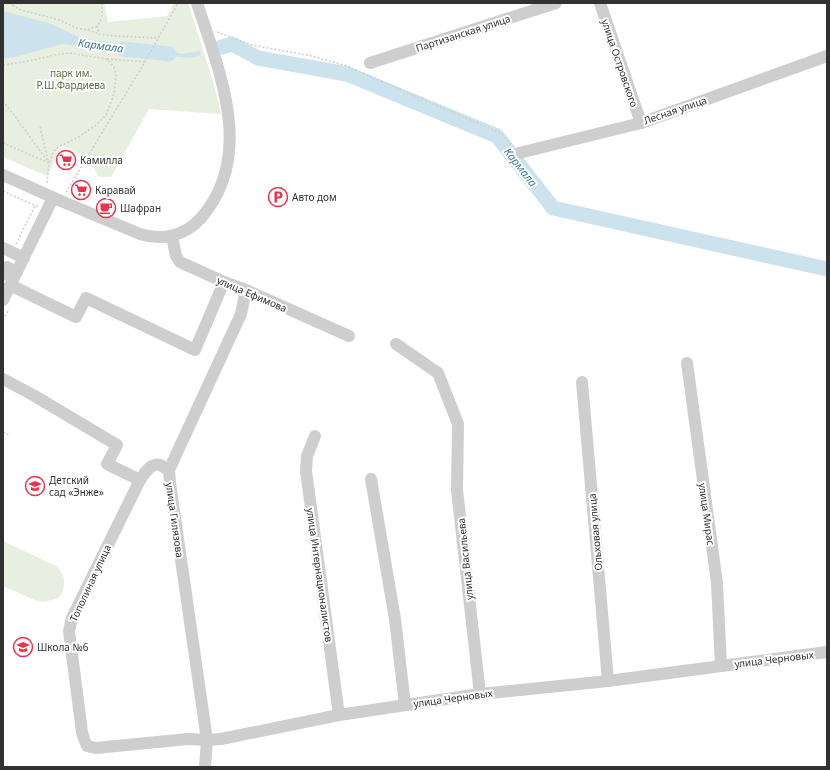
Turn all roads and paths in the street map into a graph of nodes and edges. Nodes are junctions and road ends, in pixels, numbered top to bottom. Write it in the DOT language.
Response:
graph roads {
  1 [pos="9,3"];
  2 [pos="102,3"];
  3 [pos="178,3"];
  4 [pos="197,3"];
  5 [pos="556,3"];
  6 [pos="600,3"];
  7 [pos="97,26"];
  8 [pos="87,30"];
  9 [pos="210,32"];
  10 [pos="99,34"];
  11 [pos="159,38"];
  12 [pos="827,56"];
  13 [pos="107,59"];
  14 [pos="145,62"];
  15 [pos="370,63"];
  16 [pos="3,65"];
  17 [pos="3,101"];
  18 [pos="641,122"];
  19 [pos="40,127"];
  20 [pos="3,143"];
  21 [pos="519,153"];
  22 [pos="49,163"];
  23 [pos="3,175"];
  24 [pos="47,184"];
  25 [pos="3,191"];
  26 [pos="57,200"];
  27 [pos="35,206"];
  28 [pos="47,212"];
  29 [pos="172,236"];
  30 [pos="7,250"];
  31 [pos="24,258"];
  32 [pos="17,272"];
  33 [pos="3,275"];
  34 [pos="224,282"];
  35 [pos="10,285"];
  36 [pos="246,290"];
  37 [pos="6,304"];
  38 [pos="3,320"];
  39 [pos="349,336"];
  40 [pos="396,344"];
  41 [pos="687,363"];
  42 [pos="3,379"];
  43 [pos="582,382"];
  44 [pos="3,432"];
  45 [pos="9,435"];
  46 [pos="315,436"];
  47 [pos="169,470"];
  48 [pos="371,479"];
  49 [pos="140,480"];
  50 [pos="827,652"];
  51 [pos="721,666"];
  52 [pos="608,681"];
  53 [pos="480,694"];
  54 [pos="405,705"];
  55 [pos="339,714"];
  56 [pos="84,740"];
  57 [pos="207,740"];
  58 [pos="205,767"];
  1 -- 8 [label="path"];
  2 -- 7 [label="path"];
  3 -- 11 [label="path"];
  4 -- 9 [label="street"];
  5 -- 15 [label="street, Партизанская улица"];
  6 -- 18 [label="street, улица Островского"];
  7 -- 8 [label="path"];
  7 -- 10 [label="path"];
  8 -- 10 [label="path"];
  9 -- 21 [label="path"];
  9 -- 29 [label="street"];
  10 -- 11 [label="path"];
  11 -- 14 [label="path"];
  12 -- 18 [label="street, Лесная улица"];
  13 -- 14 [label="path"];
  13 -- 16 [label="path"];
  13 -- 22 [label="path"];
  14 -- 26 [label="path"];
  17 -- 22 [label="path"];
  18 -- 21 [label="street, Лесная улица"];
  19 -- 22 [label="path"];
  20 -- 22 [label="path"];
  22 -- 24 [label="path"];
  23 -- 26 [label="street"];
  25 -- 27 [label="path"];
  26 -- 28 [label="street"];
  26 -- 29 [label="street"];
  27 -- 28 [label="path"];
  27 -- 30 [label="path"];
  28 -- 31 [label="street"];
  29 -- 34 [label="street, улица Ефимова"];
  30 -- 31 [label="street"];
  31 -- 32 [label="street"];
  32 -- 33 [label="street"];
  32 -- 35 [label="street"];
  34 -- 35 [label="street"];
  34 -- 36 [label="street, улица Ефимова"];
  35 -- 37 [label="street"];
  36 -- 39 [label="street, улица Ефимова"];
  36 -- 47 [label="street, улица Гилязова"];
  37 -- 38 [label="path"];
  40 -- 53 [label="street, улица Васильева"];
  41 -- 51 [label="street, улица Мирас"];
  42 -- 49 [label="street"];
  43 -- 52 [label="street, Ольховая улица"];
  44 -- 45 [label="path"];
  46 -- 55 [label="street, улица Интернационалистов"];
  47 -- 49 [label="street, Тополиная улица"];
  47 -- 57 [label="street, улица Гилязова"];
  48 -- 54 [label="street"];
  49 -- 56 [label="street, Тополиная улица"];
  50 -- 51 [label="street, улица Черновых"];
  51 -- 52 [label="street, улица Черновых"];
  52 -- 53 [label="street, улица Черновых"];
  53 -- 54 [label="street, улица Черновых"];
  54 -- 55 [label="street, улица Черновых"];
  55 -- 57 [label="street, улица Черновых"];
  56 -- 57 [label="street, улица Черновых"];
  57 -- 58 [label="street, улица Гилязова"];
}
